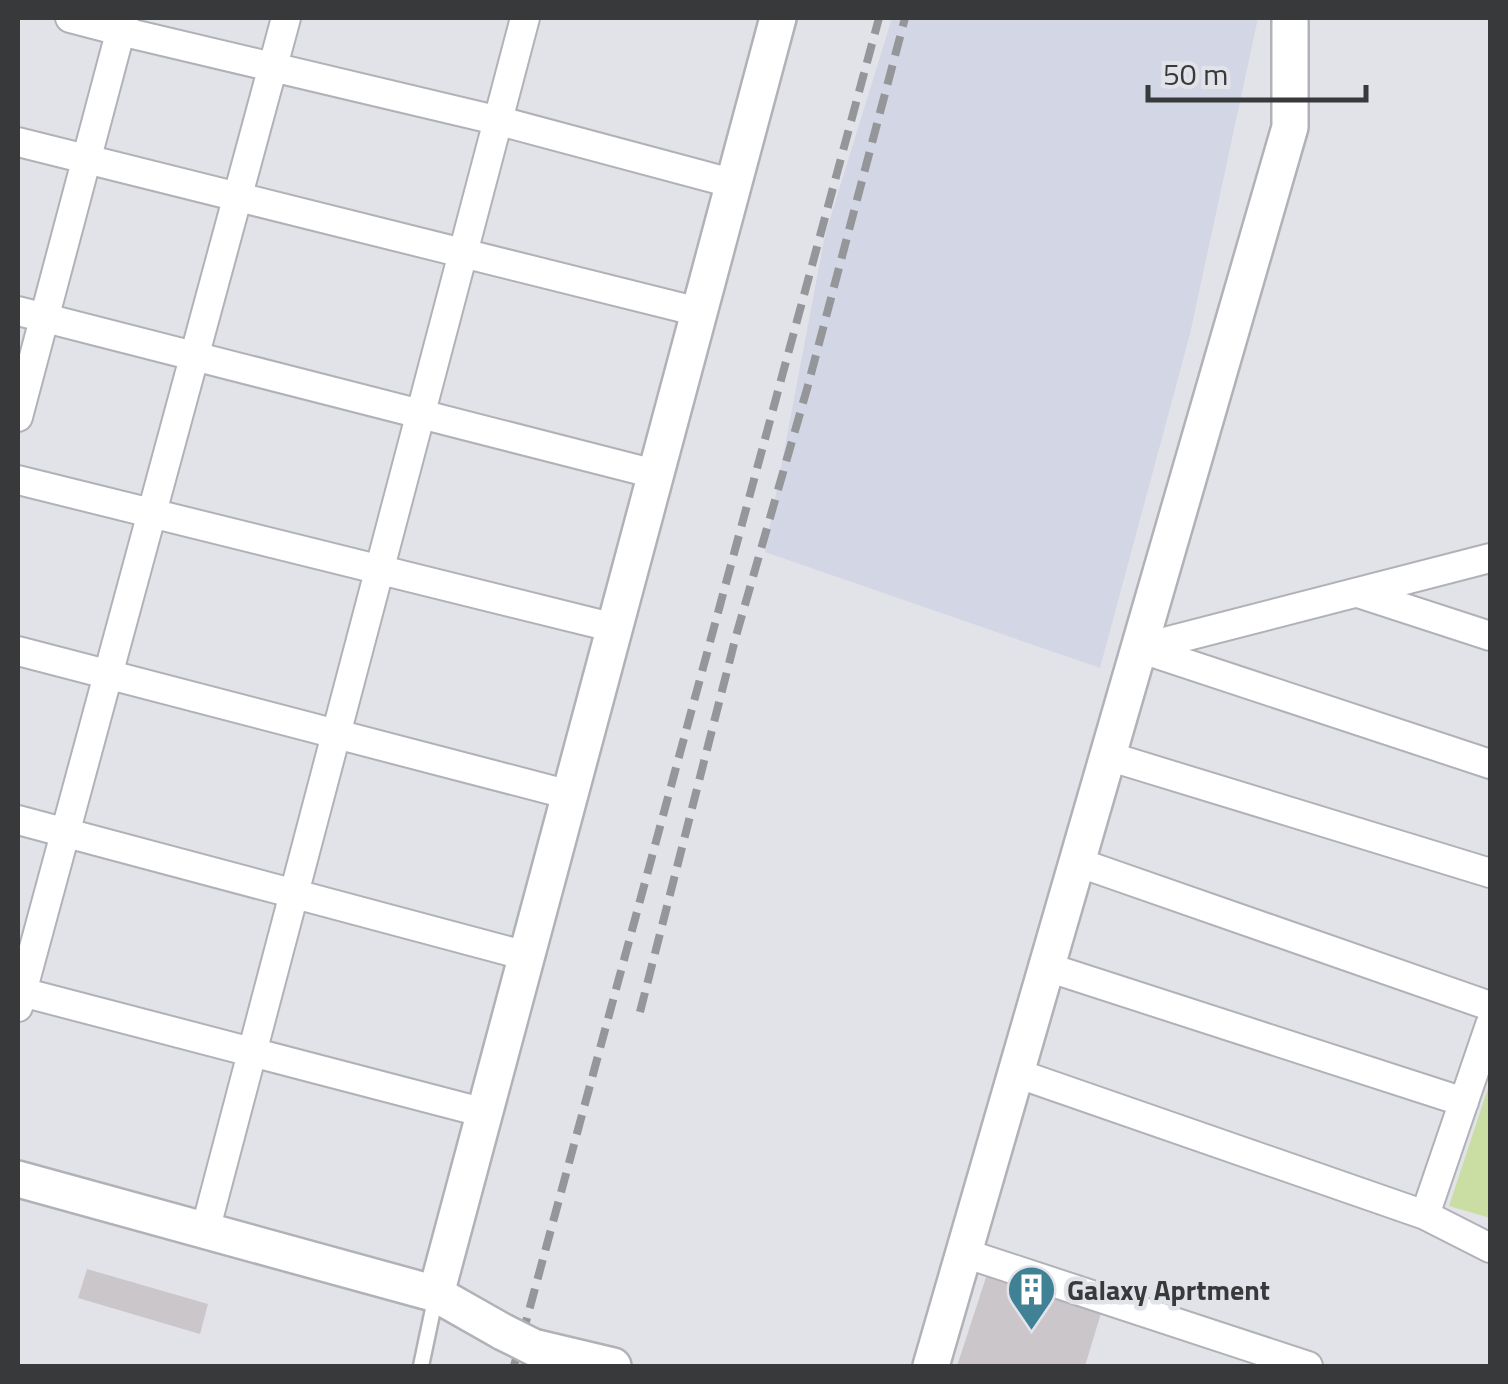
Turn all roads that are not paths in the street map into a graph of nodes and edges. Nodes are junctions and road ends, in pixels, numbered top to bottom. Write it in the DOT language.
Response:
graph roads {
  1 [pos="70,18"];
  2 [pos="286,18"];
  3 [pos="525,18"];
  4 [pos="778,18"];
  5 [pos="1290,18"];
  6 [pos="122,24"];
  7 [pos="273,67"];
  8 [pos="500,121"];
  9 [pos="18,142"];
  10 [pos="88,159"];
  11 [pos="735,184"];
  12 [pos="236,196"];
  13 [pos="462,252"];
  14 [pos="699,312"];
  15 [pos="31,314"];
  16 [pos="193,356"];
  17 [pos="420,414"];
  18 [pos="18,416"];
  19 [pos="656,474"];
  20 [pos="18,480"];
  21 [pos="151,513"];
  22 [pos="1490,558"];
  23 [pos="379,570"];
  24 [pos="1357,592"];
  25 [pos="614,628"];
  26 [pos="1490,636"];
  27 [pos="1139,648"];
  28 [pos="18,651"];
  29 [pos="107,674"];
  30 [pos="336,734"];
  31 [pos="1108,756"];
  32 [pos="1490,764"];
  33 [pos="570,795"];
  34 [pos="18,820"];
  35 [pos="64,833"];
  36 [pos="1077,862"];
  37 [pos="1490,873"];
  38 [pos="294,894"];
  39 [pos="526,956"];
  40 [pos="1047,968"];
  41 [pos="19,997"];
  42 [pos="1490,1006"];
  43 [pos="1490,1025"];
  44 [pos="252,1053"];
  45 [pos="1016,1073"];
  46 [pos="1464,1102"];
  47 [pos="485,1114"];
  48 [pos="18,1179"];
  49 [pos="1424,1214"];
  50 [pos="206,1230"];
  51 [pos="1490,1248"];
  52 [pos="964,1254"];
  53 [pos="436,1294"];
  54 [pos="526,1349"];
  55 [pos="421,1366"];
  56 [pos="612,1366"];
  57 [pos="931,1366"];
  58 [pos="1308,1366"];
  1 -- 6 [label="street"];
  2 -- 7 [label="street"];
  3 -- 8 [label="street"];
  4 -- 11 [label="street"];
  5 -- 27 [label="street"];
  6 -- 7 [label="street"];
  6 -- 10 [label="street"];
  7 -- 8 [label="street"];
  7 -- 12 [label="street"];
  8 -- 11 [label="street"];
  8 -- 13 [label="street"];
  9 -- 10 [label="street"];
  10 -- 12 [label="street"];
  10 -- 15 [label="street"];
  11 -- 14 [label="street"];
  12 -- 13 [label="street"];
  12 -- 16 [label="street"];
  13 -- 14 [label="street"];
  13 -- 17 [label="street"];
  14 -- 19 [label="street"];
  15 -- 16 [label="street"];
  15 -- 18 [label="street"];
  16 -- 17 [label="street"];
  16 -- 21 [label="street"];
  17 -- 19 [label="street"];
  17 -- 23 [label="street"];
  19 -- 25 [label="street"];
  20 -- 21 [label="street"];
  21 -- 23 [label="street"];
  21 -- 29 [label="street"];
  22 -- 24 [label="street"];
  23 -- 25 [label="street"];
  23 -- 30 [label="street"];
  24 -- 26 [label="street"];
  24 -- 27 [label="street"];
  25 -- 33 [label="street"];
  27 -- 31 [label="street"];
  27 -- 32 [label="street"];
  28 -- 29 [label="street"];
  29 -- 30 [label="street"];
  29 -- 35 [label="street"];
  30 -- 33 [label="street"];
  30 -- 38 [label="street"];
  31 -- 36 [label="street"];
  31 -- 37 [label="street"];
  33 -- 39 [label="street"];
  34 -- 35 [label="street"];
  35 -- 38 [label="street"];
  35 -- 41 [label="street"];
  36 -- 40 [label="street"];
  36 -- 42 [label="street"];
  38 -- 39 [label="street"];
  38 -- 44 [label="street"];
  39 -- 47 [label="street"];
  40 -- 45 [label="street"];
  40 -- 46 [label="street"];
  41 -- 44 [label="street"];
  43 -- 46 [label="street"];
  44 -- 47 [label="street"];
  44 -- 50 [label="street"];
  45 -- 49 [label="street"];
  45 -- 52 [label="street"];
  46 -- 49 [label="street"];
  47 -- 53 [label="street"];
  48 -- 50 [label="street"];
  49 -- 51 [label="street"];
  50 -- 53 [label="street"];
  52 -- 57 [label="street"];
  52 -- 58 [label="street"];
  53 -- 54 [label="street"];
  53 -- 55 [label="lane"];
  54 -- 56 [label="street"];
}
